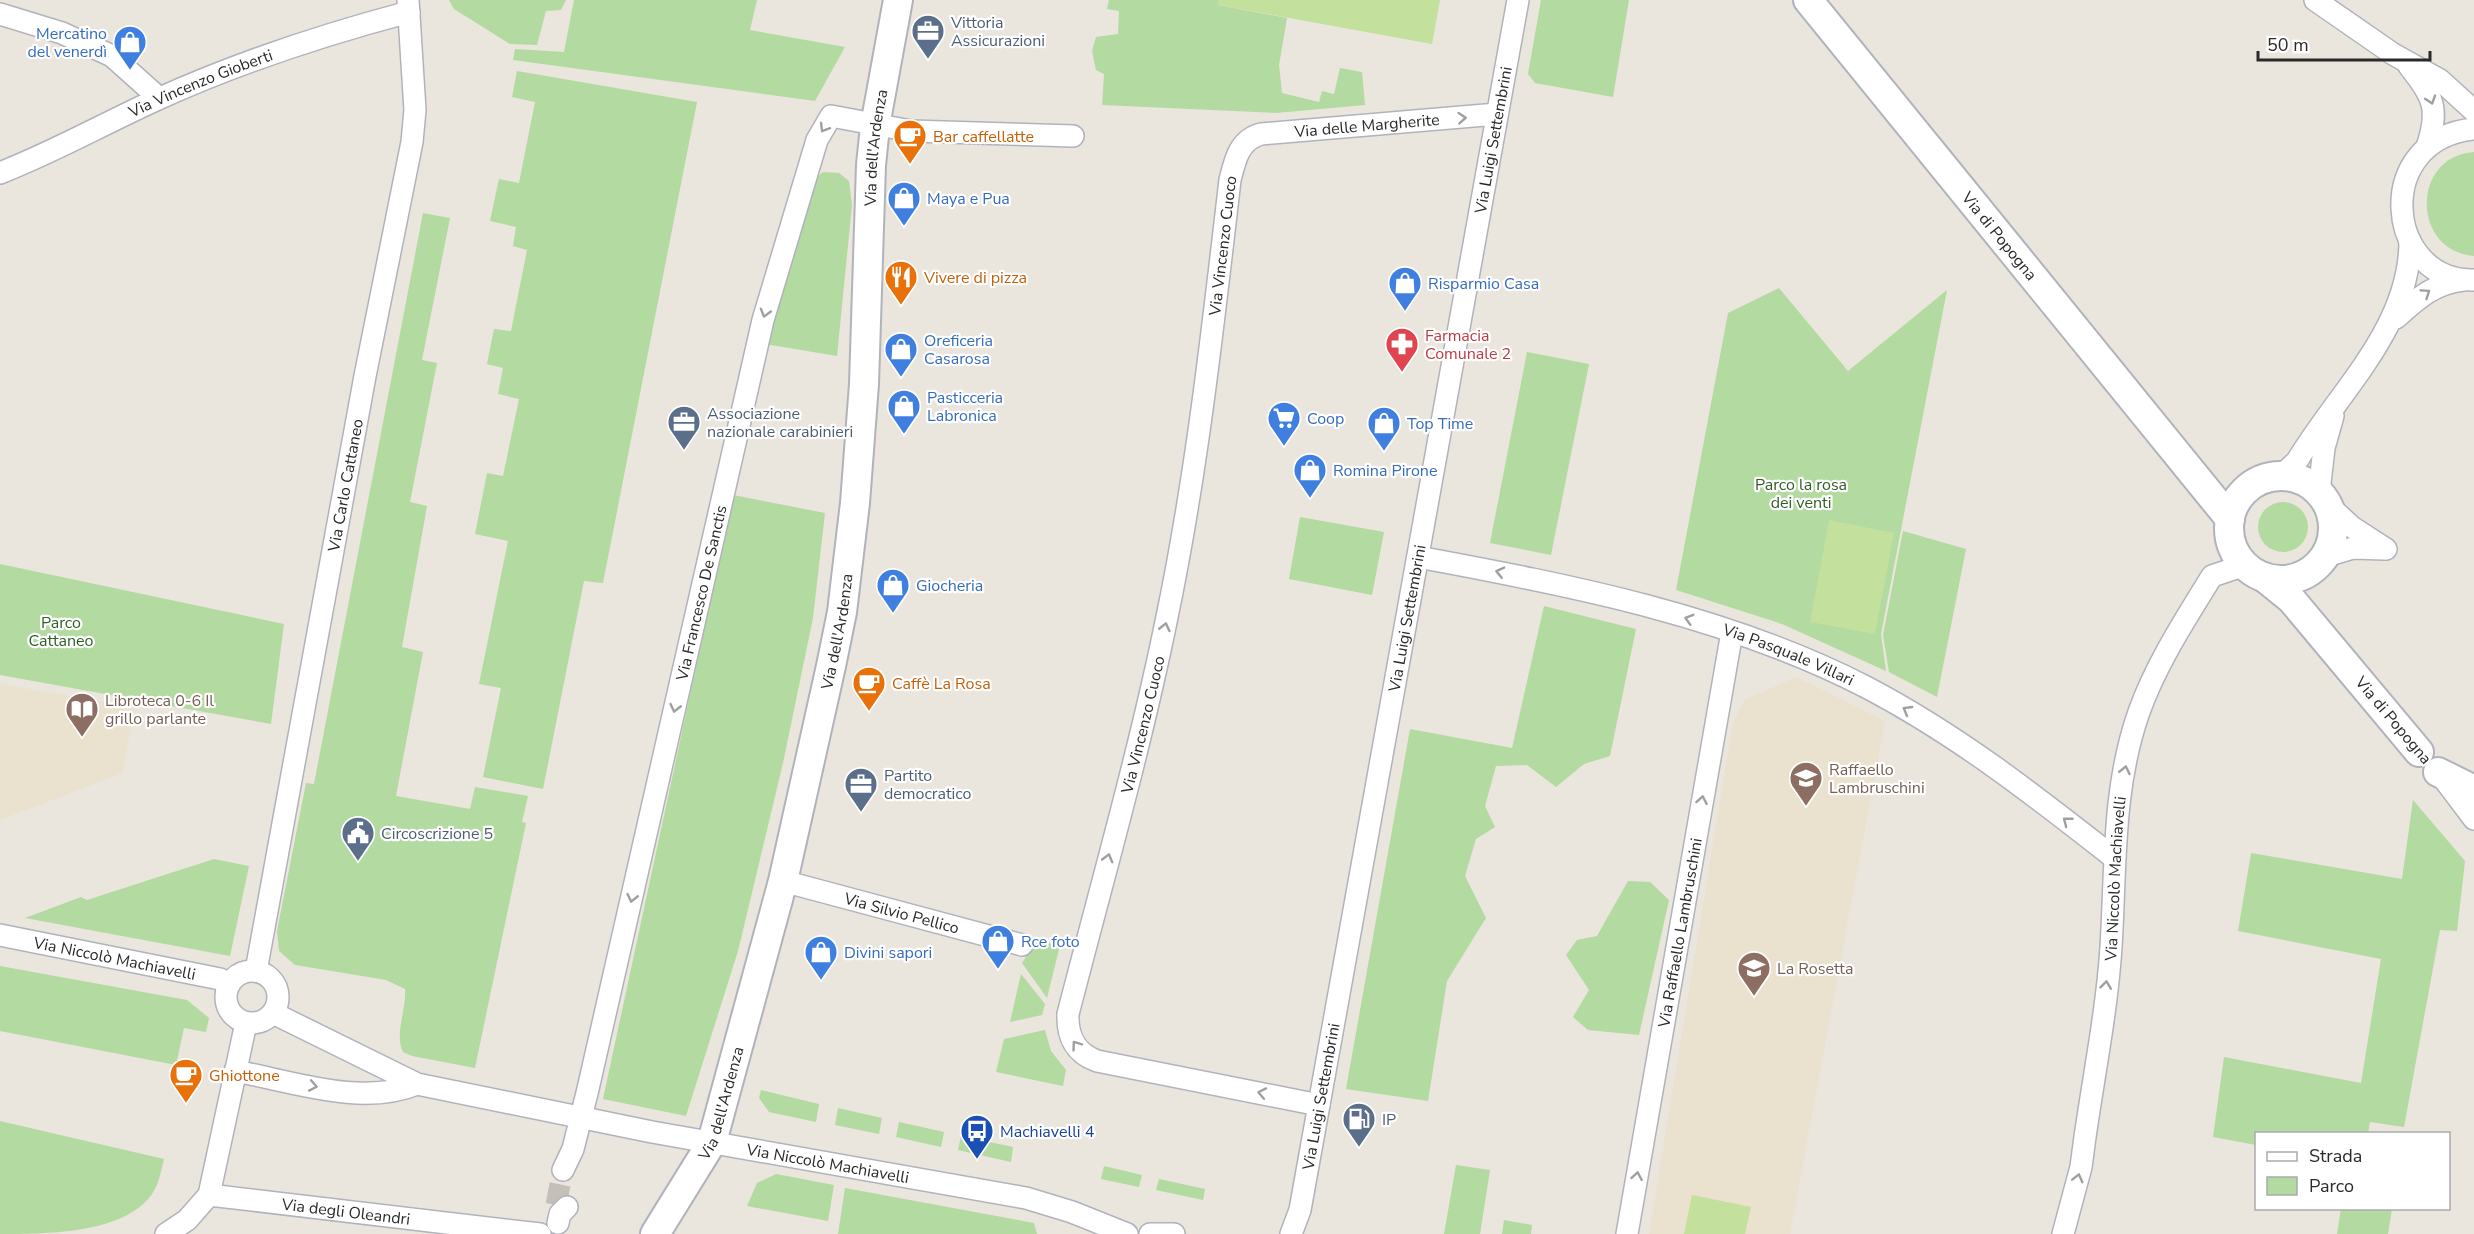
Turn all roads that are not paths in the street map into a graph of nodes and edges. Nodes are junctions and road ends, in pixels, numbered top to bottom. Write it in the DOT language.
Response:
graph roads {
  1 [pos="898,0"];
  2 [pos="1518,0"];
  3 [pos="1808,0"];
  4 [pos="2314,0"];
  5 [pos="408,6"];
  6 [pos="0,14"];
  7 [pos="2405,61"];
  8 [pos="159,98"];
  9 [pos="2474,111"];
  10 [pos="1497,114"];
  11 [pos="876,126"];
  12 [pos="2474,129"];
  13 [pos="1073,136"];
  14 [pos="1242,147"];
  15 [pos="2427,147"];
  16 [pos="0,172"];
  17 [pos="2410,241"];
  18 [pos="2471,280"];
  19 [pos="2391,322"];
  20 [pos="2336,404"];
  21 [pos="2194,473"];
  22 [pos="2271,478"];
  23 [pos="2323,499"];
  24 [pos="2229,519"];
  25 [pos="1418,556"];
  26 [pos="2320,562"];
  27 [pos="2256,573"];
  28 [pos="1731,632"];
  29 [pos="2325,638"];
  30 [pos="2428,762"];
  31 [pos="2474,790"];
  32 [pos="2474,819"];
  33 [pos="2113,857"];
  34 [pos="783,881"];
  35 [pos="0,935"];
  36 [pos="1022,945"];
  37 [pos="256,971"];
  38 [pos="229,985"];
  39 [pos="273,1013"];
  40 [pos="246,1023"];
  41 [pos="235,1071"];
  42 [pos="417,1084"];
  43 [pos="1319,1105"];
  44 [pos="581,1118"];
  45 [pos="712,1142"];
  46 [pos="569,1171"];
  47 [pos="209,1195"];
  48 [pos="166,1234"];
  49 [pos="540,1234"];
  50 [pos="655,1234"];
  51 [pos="1127,1234"];
  52 [pos="1149,1234"];
  53 [pos="1174,1234"];
  54 [pos="1291,1234"];
  55 [pos="1627,1234"];
  56 [pos="2063,1234"];
  1 -- 11 [label="main road, Via dell'Ardenza"];
  2 -- 10 [label="street, Via Luigi Settembrini"];
  3 -- 21 [label="main road, Via di Popogna"];
  4 -- 7 [label="street"];
  5 -- 8 [label="street, Via Vincenzo Gioberti"];
  5 -- 37 [label="street, Via Carlo Cattaneo"];
  6 -- 8 [label="street"];
  7 -- 9 [label="street"];
  7 -- 15 [label="street, one-way"];
  8 -- 16 [label="street, Via Vincenzo Gioberti"];
  14 -- 10 [label="street, Via delle Margherite, one-way"];
  10 -- 25 [label="street, Via Luigi Settembrini"];
  11 -- 13 [label="street"];
  11 -- 34 [label="main road, Via dell'Ardenza"];
  11 -- 44 [label="street, Via Francesco De Sanctis, one-way"];
  12 -- 15 [label="street"];
  43 -- 14 [label="street, Via Vincenzo Cuoco, one-way"];
  15 -- 17 [label="street"];
  17 -- 18 [label="street"];
  17 -- 19 [label="street"];
  19 -- 18 [label="street, one-way"];
  19 -- 20 [label="street"];
  20 -- 22 [label="street"];
  20 -- 23 [label="street"];
  21 -- 22 [label="main road"];
  21 -- 24 [label="main road, Via di Popogna"];
  22 -- 23 [label="main road"];
  22 -- 24 [label="main road"];
  23 -- 26 [label="main road"];
  23 -- 26 [label="street"];
  24 -- 27 [label="main road"];
  28 -- 25 [label="street, Via Pasquale Villari, one-way"];
  25 -- 43 [label="street, Via Luigi Settembrini"];
  26 -- 27 [label="main road"];
  26 -- 29 [label="main road, Via di Popogna"];
  27 -- 29 [label="main road, Via di Popogna"];
  33 -- 27 [label="street, Via Niccolò Machiavelli, one-way"];
  33 -- 28 [label="street, Via Pasquale Villari, one-way"];
  55 -- 28 [label="street, Via Raffaello Lambruschini, one-way"];
  29 -- 30 [label="main road, Via di Popogna"];
  30 -- 31 [label="main road, Via di Popogna"];
  30 -- 32 [label="street"];
  56 -- 33 [label="street, Via Niccolò Machiavelli, one-way"];
  34 -- 36 [label="street, Via Silvio Pellico"];
  34 -- 45 [label="main road, Via dell'Ardenza"];
  35 -- 38 [label="street, Via Niccolò Machiavelli"];
  37 -- 38 [label="street"];
  37 -- 39 [label="street"];
  38 -- 40 [label="street"];
  39 -- 40 [label="street"];
  39 -- 42 [label="street, Via Niccolò Machiavelli"];
  40 -- 41 [label="street"];
  41 -- 42 [label="street, Via Niccolò Machiavelli, one-way"];
  41 -- 47 [label="street"];
  42 -- 44 [label="street, Via Niccolò Machiavelli"];
  43 -- 54 [label="street, Via Luigi Settembrini"];
  44 -- 45 [label="street, Via Niccolò Machiavelli"];
  44 -- 46 [label="street"];
  45 -- 50 [label="main road, Via dell'Ardenza"];
  45 -- 51 [label="street, Via Niccolò Machiavelli"];
  47 -- 48 [label="street"];
  47 -- 49 [label="street, Via degli Oleandri"];
  52 -- 53 [label="street"];
}
